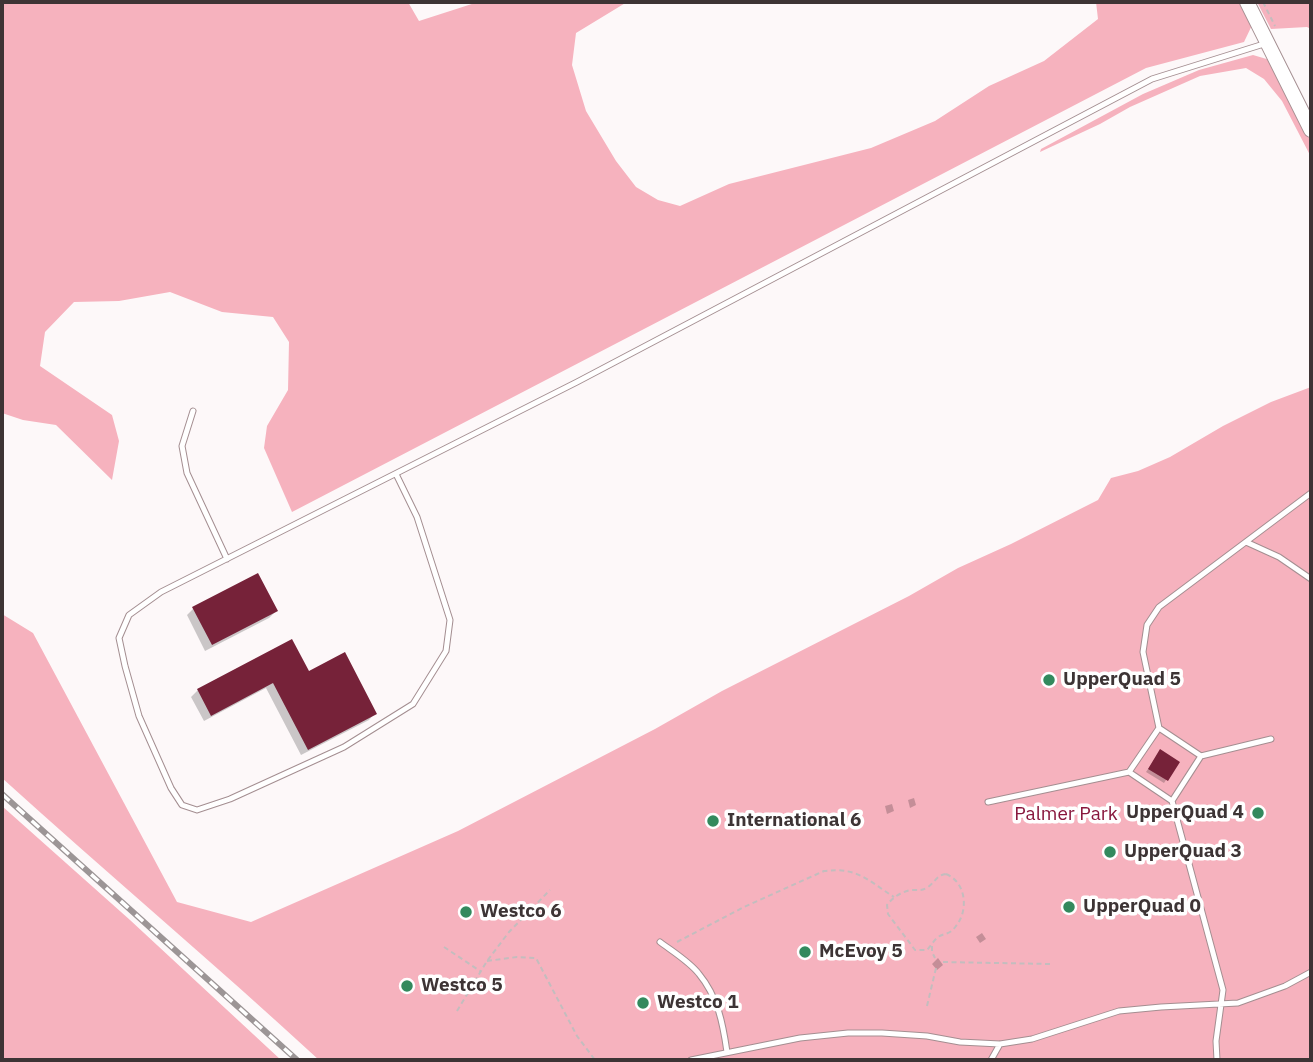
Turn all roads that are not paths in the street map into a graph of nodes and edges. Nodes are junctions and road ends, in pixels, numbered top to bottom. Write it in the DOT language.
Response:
graph roads {
  1 [pos="1247,2"];
  2 [pos="1267,43"];
  3 [pos="1311,130"];
  4 [pos="193,411"];
  5 [pos="396,474"];
  6 [pos="1311,493"];
  7 [pos="1246,542"];
  8 [pos="227,559"];
  9 [pos="1311,579"];
  10 [pos="1159,728"];
  11 [pos="1271,739"];
  12 [pos="1201,756"];
  13 [pos="1129,772"];
  14 [pos="1172,801"];
  15 [pos="988,802"];
  16 [pos="660,942"];
  17 [pos="1311,972"];
  18 [pos="1221,1004"];
  19 [pos="1000,1044"];
  20 [pos="726,1052"];
  21 [pos="691,1060"];
  22 [pos="991,1060"];
  23 [pos="1217,1060"];
  1 -- 2 [label="street"];
  2 -- 3 [label="street"];
  2 -- 5 [label="lane"];
  4 -- 8 [label="lane"];
  5 -- 8 [label="lane"];
  5 -- 8 [label="lane"];
  6 -- 7 [label="lane"];
  7 -- 9 [label="lane"];
  7 -- 10 [label="lane"];
  10 -- 12 [label="lane"];
  10 -- 13 [label="lane"];
  11 -- 12 [label="lane"];
  12 -- 14 [label="lane"];
  13 -- 14 [label="lane"];
  13 -- 15 [label="lane"];
  14 -- 18 [label="lane"];
  16 -- 20 [label="lane"];
  17 -- 18 [label="lane"];
  18 -- 19 [label="lane"];
  18 -- 23 [label="lane"];
  19 -- 20 [label="lane"];
  19 -- 22 [label="lane"];
  20 -- 21 [label="lane"];
}
